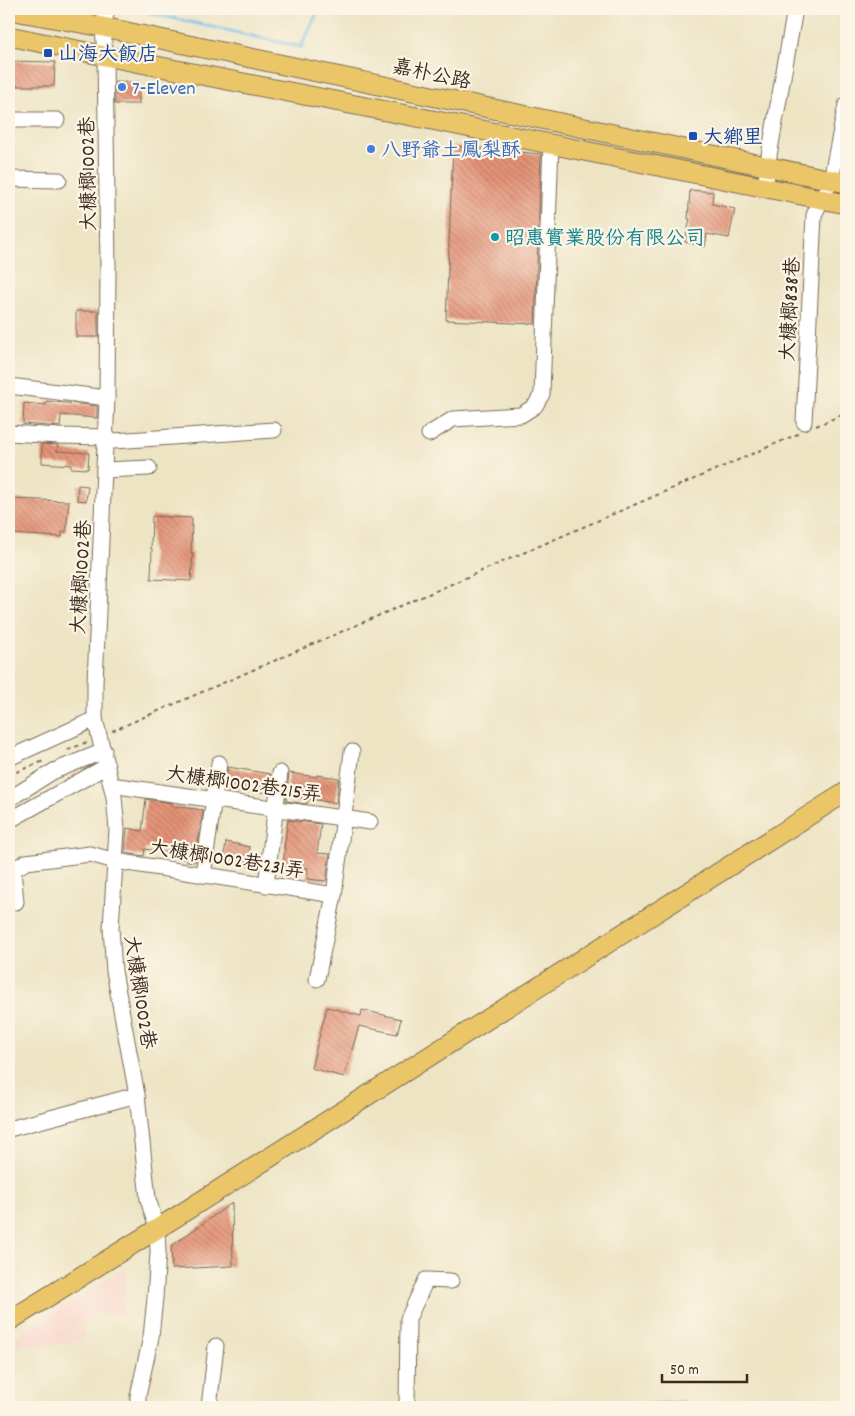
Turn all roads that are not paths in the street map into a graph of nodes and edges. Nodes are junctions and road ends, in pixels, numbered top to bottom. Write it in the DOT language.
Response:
graph roads {
  1 [pos="107,9"];
  2 [pos="9,10"];
  3 [pos="794,15"];
  4 [pos="103,27"];
  5 [pos="9,36"];
  6 [pos="105,56"];
  7 [pos="846,105"];
  8 [pos="9,120"];
  9 [pos="57,120"];
  10 [pos="551,144"];
  11 [pos="767,167"];
  12 [pos="9,179"];
  13 [pos="58,180"];
  14 [pos="839,181"];
  15 [pos="766,188"];
  16 [pos="821,199"];
  17 [pos="846,204"];
  18 [pos="9,386"];
  19 [pos="108,398"];
  20 [pos="805,428"];
  21 [pos="274,430"];
  22 [pos="9,433"];
  23 [pos="429,434"];
  24 [pos="106,437"];
  25 [pos="149,468"];
  26 [pos="104,470"];
  27 [pos="95,719"];
  28 [pos="103,751"];
  29 [pos="352,752"];
  30 [pos="9,758"];
  31 [pos="219,762"];
  32 [pos="280,773"];
  33 [pos="111,785"];
  34 [pos="846,792"];
  35 [pos="9,799"];
  36 [pos="213,799"];
  37 [pos="276,808"];
  38 [pos="344,817"];
  39 [pos="10,820"];
  40 [pos="370,822"];
  41 [pos="115,861"];
  42 [pos="203,875"];
  43 [pos="266,885"];
  44 [pos="334,895"];
  45 [pos="16,902"];
  46 [pos="317,979"];
  47 [pos="138,1096"];
  48 [pos="9,1129"];
  49 [pos="157,1228"];
  50 [pos="451,1281"];
  51 [pos="9,1320"];
  52 [pos="216,1346"];
  53 [pos="138,1407"];
  54 [pos="208,1407"];
  55 [pos="407,1407"];
  1 -- 4 [label="street, 大槺榔1002巷"];
  2 -- 4 [label="main road, 嘉朴公路"];
  3 -- 11 [label="street"];
  4 -- 6 [label="street, 大槺榔1002巷"];
  4 -- 11 [label="main road, 嘉朴公路"];
  5 -- 6 [label="main road"];
  6 -- 10 [label="main road"];
  6 -- 19 [label="street, 大槺榔1002巷"];
  7 -- 14 [label="street, 大槺榔838巷"];
  8 -- 9 [label="street"];
  10 -- 15 [label="main road"];
  10 -- 23 [label="street"];
  11 -- 14 [label="main road, 嘉朴公路"];
  11 -- 15 [label="street"];
  12 -- 13 [label="street"];
  14 -- 16 [label="street, 大槺榔838巷"];
  15 -- 16 [label="main road"];
  16 -- 17 [label="main road"];
  16 -- 20 [label="street, 大槺榔838巷"];
  18 -- 19 [label="street"];
  19 -- 24 [label="street, 大槺榔1002巷"];
  21 -- 24 [label="street"];
  22 -- 24 [label="street"];
  24 -- 26 [label="street, 大槺榔1002巷"];
  25 -- 26 [label="street"];
  26 -- 27 [label="street, 大槺榔1002巷"];
  27 -- 28 [label="street, 大槺榔1002巷"];
  27 -- 30 [label="street"];
  28 -- 33 [label="street, 大槺榔1002巷"];
  28 -- 35 [label="street"];
  28 -- 39 [label="street"];
  29 -- 38 [label="street"];
  31 -- 36 [label="street"];
  32 -- 37 [label="street"];
  33 -- 36 [label="street, 大槺榔1002巷215弄"];
  33 -- 41 [label="street, 大槺榔1002巷"];
  34 -- 49 [label="main road"];
  36 -- 37 [label="street, 大槺榔1002巷215弄"];
  36 -- 42 [label="street"];
  37 -- 38 [label="street, 大槺榔1002巷215弄"];
  37 -- 43 [label="street"];
  38 -- 40 [label="street, 大槺榔1002巷215弄"];
  38 -- 44 [label="street"];
  41 -- 42 [label="street, 大槺榔1002巷231弄"];
  41 -- 45 [label="street, 大槺榔1002巷231弄"];
  41 -- 47 [label="street, 大槺榔1002巷"];
  42 -- 43 [label="street, 大槺榔1002巷231弄"];
  43 -- 44 [label="street, 大槺榔1002巷231弄"];
  44 -- 46 [label="street"];
  47 -- 48 [label="street"];
  47 -- 49 [label="street, 大槺榔1002巷"];
  49 -- 51 [label="main road"];
  49 -- 53 [label="street, 大槺榔1002巷"];
  50 -- 55 [label="street"];
  52 -- 54 [label="street"];
}
